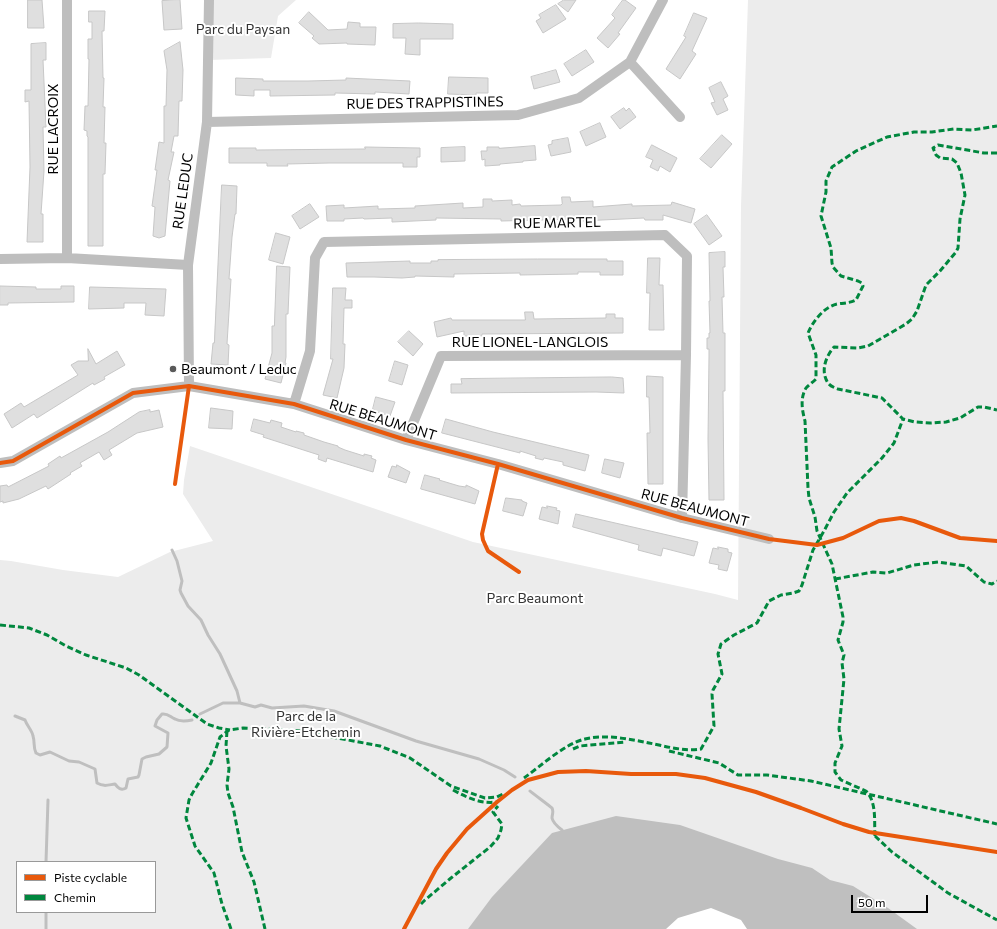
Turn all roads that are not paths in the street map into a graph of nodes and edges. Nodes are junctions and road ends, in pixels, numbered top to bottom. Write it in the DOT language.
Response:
graph roads {
  1 [pos="67,0"];
  2 [pos="209,0"];
  3 [pos="664,0"];
  4 [pos="630,62"];
  5 [pos="680,117"];
  6 [pos="207,122"];
  7 [pos="68,258"];
  8 [pos="0,259"];
  9 [pos="188,265"];
  10 [pos="686,355"];
  11 [pos="189,386"];
  12 [pos="294,404"];
  13 [pos="406,440"];
  14 [pos="0,463"];
  15 [pos="682,518"];
  16 [pos="769,539"];
  1 -- 7 [label="street, RUE LACROIX"];
  2 -- 6 [label="street, RUE LEDUC"];
  3 -- 4 [label="street, RUE DES TRAPPISTINES"];
  4 -- 5 [label="street"];
  4 -- 6 [label="street, RUE DES TRAPPISTINES"];
  6 -- 9 [label="street, RUE LEDUC"];
  7 -- 8 [label="street"];
  7 -- 9 [label="street"];
  9 -- 11 [label="street, RUE LEDUC"];
  10 -- 12 [label="street, RUE MARTEL"];
  10 -- 13 [label="street, RUE LIONEL-LANGLOIS"];
  10 -- 15 [label="street, RUE MARTEL"];
  11 -- 12 [label="street, RUE BEAUMONT"];
  11 -- 14 [label="street, RUE BEAUMONT"];
  12 -- 13 [label="street, RUE BEAUMONT"];
  13 -- 15 [label="street, RUE BEAUMONT"];
  15 -- 16 [label="street, RUE BEAUMONT"];
}
